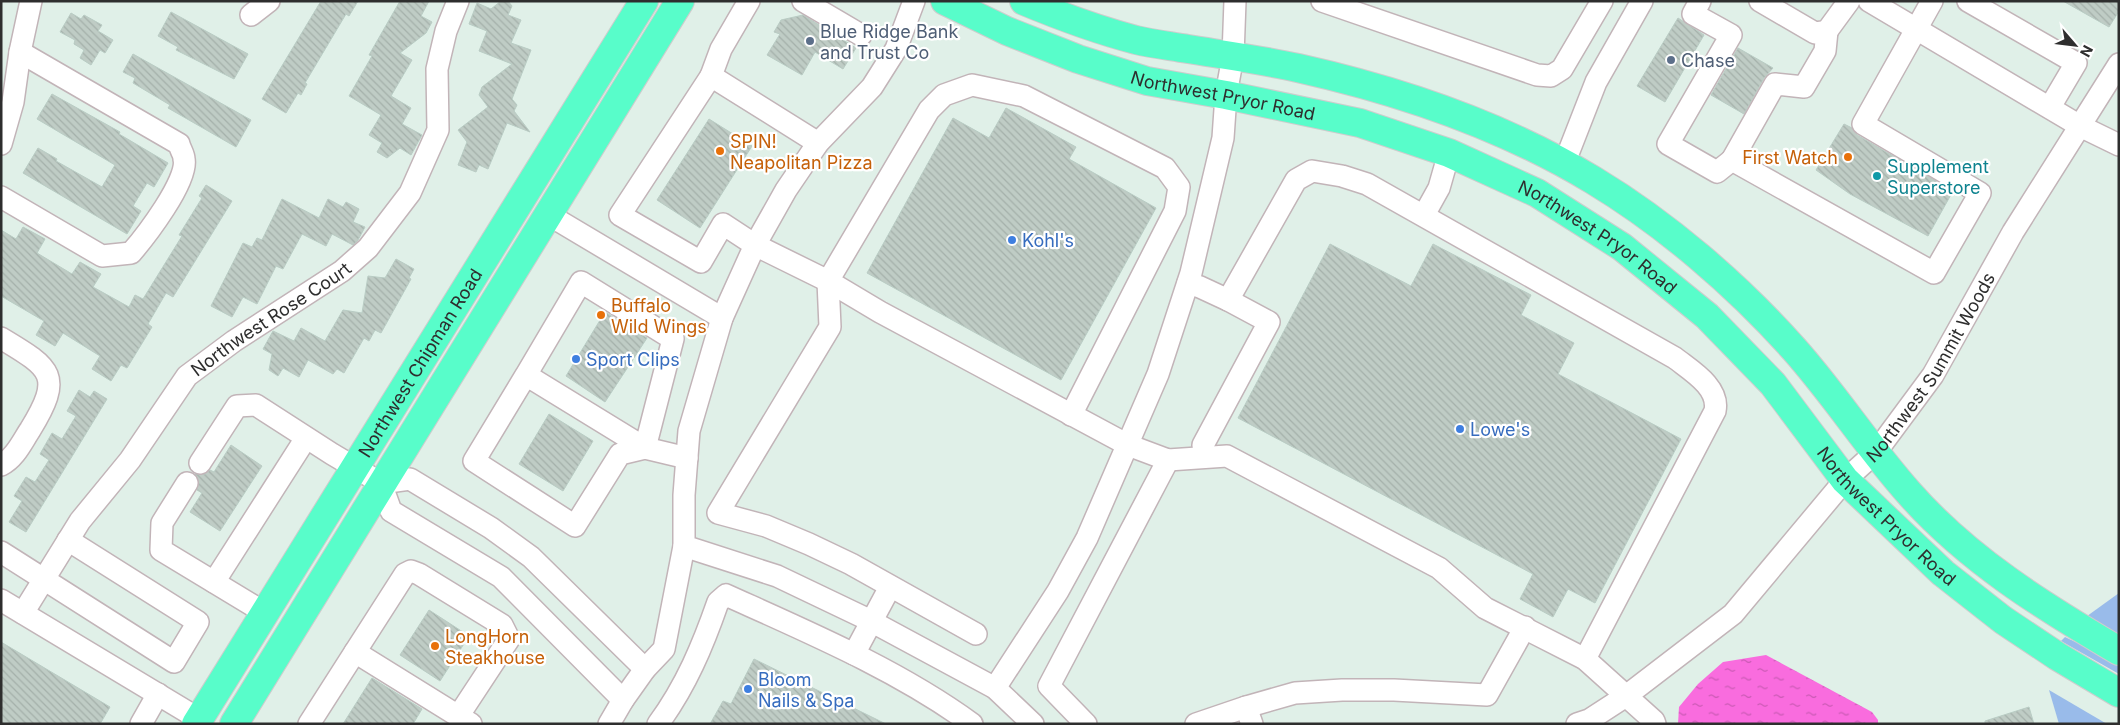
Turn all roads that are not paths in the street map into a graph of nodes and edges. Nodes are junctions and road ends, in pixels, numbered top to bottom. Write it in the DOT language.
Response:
graph roads {
  1 [pos="31,1"];
  2 [pos="269,1"];
  3 [pos="458,1"];
  4 [pos="644,1"];
  5 [pos="680,1"];
  6 [pos="749,1"];
  7 [pos="803,1"];
  8 [pos="914,1"];
  9 [pos="945,1"];
  10 [pos="1024,1"];
  11 [pos="1235,1"];
  12 [pos="1602,1"];
  13 [pos="1642,1"];
  14 [pos="1700,1"];
  15 [pos="1760,1"];
  16 [pos="1849,1"];
  17 [pos="1869,1"];
  18 [pos="1932,1"];
  19 [pos="1968,1"];
  20 [pos="1332,3"];
  21 [pos="251,15"];
  22 [pos="1916,30"];
  23 [pos="1827,31"];
  24 [pos="861,35"];
  25 [pos="20,52"];
  26 [pos="1232,56"];
  27 [pos="2119,64"];
  28 [pos="710,76"];
  29 [pos="1226,95"];
  30 [pos="7,100"];
  31 [pos="2050,107"];
  32 [pos="2080,126"];
  33 [pos="818,143"];
  34 [pos="1,144"];
  35 [pos="556,144"];
  36 [pos="2119,145"];
  37 [pos="1449,153"];
  38 [pos="1732,160"];
  39 [pos="1564,164"];
  40 [pos="1,197"];
  41 [pos="549,215"];
  42 [pos="1424,215"];
  43 [pos="755,245"];
  44 [pos="828,280"];
  45 [pos="1188,283"];
  46 [pos="1228,300"];
  47 [pos="722,318"];
  48 [pos="1,338"];
  49 [pos="526,375"];
  50 [pos="1071,415"];
  51 [pos="306,438"];
  52 [pos="1128,445"];
  53 [pos="645,448"];
  54 [pos="1876,452"];
  55 [pos="687,458"];
  56 [pos="1205,458"];
  57 [pos="1168,460"];
  58 [pos="200,463"];
  59 [pos="1,465"];
  60 [pos="354,468"];
  61 [pos="1845,480"];
  62 [pos="187,483"];
  63 [pos="382,483"];
  64 [pos="68,540"];
  65 [pos="684,546"];
  66 [pos="1,552"];
  67 [pos="44,581"];
  68 [pos="214,582"];
  69 [pos="890,588"];
  70 [pos="1,600"];
  71 [pos="23,613"];
  72 [pos="265,613"];
  73 [pos="872,621"];
  74 [pos="1525,627"];
  75 [pos="976,634"];
  76 [pos="2119,651"];
  77 [pos="355,652"];
  78 [pos="854,654"];
  79 [pos="1585,658"];
  80 [pos="645,669"];
  81 [pos="995,688"];
  82 [pos="2119,693"];
  83 [pos="158,694"];
  84 [pos="1626,696"];
  85 [pos="623,700"];
  86 [pos="1249,715"];
  87 [pos="456,718"];
  88 [pos="199,722"];
  89 [pos="141,724"];
  90 [pos="234,724"];
  91 [pos="309,724"];
  92 [pos="609,724"];
  93 [pos="658,724"];
  94 [pos="972,724"];
  95 [pos="1033,724"];
  96 [pos="1086,724"];
  97 [pos="1196,724"];
  98 [pos="1577,724"];
  99 [pos="1655,724"];
  1 -- 25 [label="street"];
  2 -- 21 [label="street"];
  3 -- 64 [label="street, Northwest Rose Court"];
  4 -- 35 [label="main road, Northwest Chipman Road"];
  5 -- 41 [label="main road, Northwest Chipman Road"];
  6 -- 28 [label="street"];
  7 -- 24 [label="street"];
  8 -- 33 [label="street"];
  9 -- 29 [label="main road, Northwest Pryor Road"];
  10 -- 26 [label="main road, Northwest Pryor Road"];
  11 -- 26 [label="street"];
  12 -- 20 [label="street"];
  13 -- 39 [label="street"];
  14 -- 38 [label="street"];
  15 -- 23 [label="street"];
  16 -- 23 [label="street"];
  17 -- 22 [label="street"];
  18 -- 22 [label="street"];
  19 -- 31 [label="street"];
  22 -- 31 [label="street"];
  22 -- 38 [label="street"];
  23 -- 38 [label="street"];
  25 -- 30 [label="street"];
  25 -- 40 [label="street"];
  26 -- 29 [label="street"];
  26 -- 39 [label="main road, Northwest Pryor Road"];
  27 -- 32 [label="street, Northwest Summit Woods"];
  28 -- 33 [label="street"];
  28 -- 43 [label="street"];
  29 -- 37 [label="main road, Northwest Pryor Road"];
  29 -- 45 [label="street"];
  30 -- 34 [label="street"];
  31 -- 32 [label="street"];
  32 -- 36 [label="street"];
  32 -- 54 [label="street, Northwest Summit Woods"];
  33 -- 43 [label="street"];
  35 -- 41 [label="main road"];
  35 -- 60 [label="main road, Northwest Chipman Road"];
  37 -- 42 [label="street"];
  37 -- 61 [label="main road, Northwest Pryor Road"];
  39 -- 54 [label="main road, Northwest Pryor Road"];
  41 -- 47 [label="street"];
  41 -- 63 [label="main road, Northwest Chipman Road"];
  42 -- 46 [label="street"];
  42 -- 79 [label="street"];
  43 -- 44 [label="street"];
  43 -- 47 [label="street"];
  44 -- 50 [label="street"];
  44 -- 50 [label="street"];
  44 -- 69 [label="street"];
  45 -- 46 [label="street"];
  45 -- 52 [label="street"];
  46 -- 56 [label="street"];
  47 -- 55 [label="street"];
  48 -- 59 [label="street"];
  49 -- 53 [label="street"];
  49 -- 53 [label="street"];
  49 -- 53 [label="street"];
  50 -- 52 [label="street"];
  51 -- 58 [label="street"];
  51 -- 60 [label="street"];
  51 -- 68 [label="street"];
  52 -- 57 [label="street"];
  52 -- 81 [label="street"];
  53 -- 55 [label="street"];
  54 -- 61 [label="street, Northwest Summit Woods"];
  54 -- 76 [label="main road, Northwest Pryor Road"];
  55 -- 65 [label="street"];
  56 -- 57 [label="street"];
  56 -- 74 [label="street"];
  57 -- 96 [label="street"];
  60 -- 63 [label="street"];
  60 -- 72 [label="main road, Northwest Chipman Road"];
  61 -- 82 [label="main road, Northwest Pryor Road"];
  61 -- 84 [label="street, Northwest Summit Woods"];
  62 -- 68 [label="street"];
  63 -- 80 [label="street"];
  63 -- 85 [label="street"];
  63 -- 90 [label="main road, Northwest Chipman Road"];
  64 -- 67 [label="street, Northwest Rose Court"];
  64 -- 67 [label="street"];
  65 -- 73 [label="street"];
  65 -- 80 [label="street"];
  66 -- 67 [label="street"];
  67 -- 71 [label="street, Northwest Rose Court"];
  68 -- 72 [label="street"];
  69 -- 73 [label="street"];
  69 -- 75 [label="street"];
  70 -- 71 [label="street"];
  71 -- 83 [label="street"];
  72 -- 88 [label="main road, Northwest Chipman Road"];
  73 -- 78 [label="street"];
  73 -- 81 [label="street"];
  74 -- 79 [label="street"];
  74 -- 86 [label="street"];
  77 -- 87 [label="street"];
  77 -- 87 [label="street"];
  77 -- 91 [label="street"];
  78 -- 93 [label="street"];
  78 -- 94 [label="street"];
  79 -- 84 [label="street"];
  80 -- 85 [label="street"];
  81 -- 95 [label="street"];
  83 -- 88 [label="street"];
  83 -- 89 [label="street"];
  84 -- 98 [label="street, Northwest Summit Woods"];
  84 -- 99 [label="street"];
  85 -- 92 [label="street"];
  86 -- 97 [label="street"];
}
